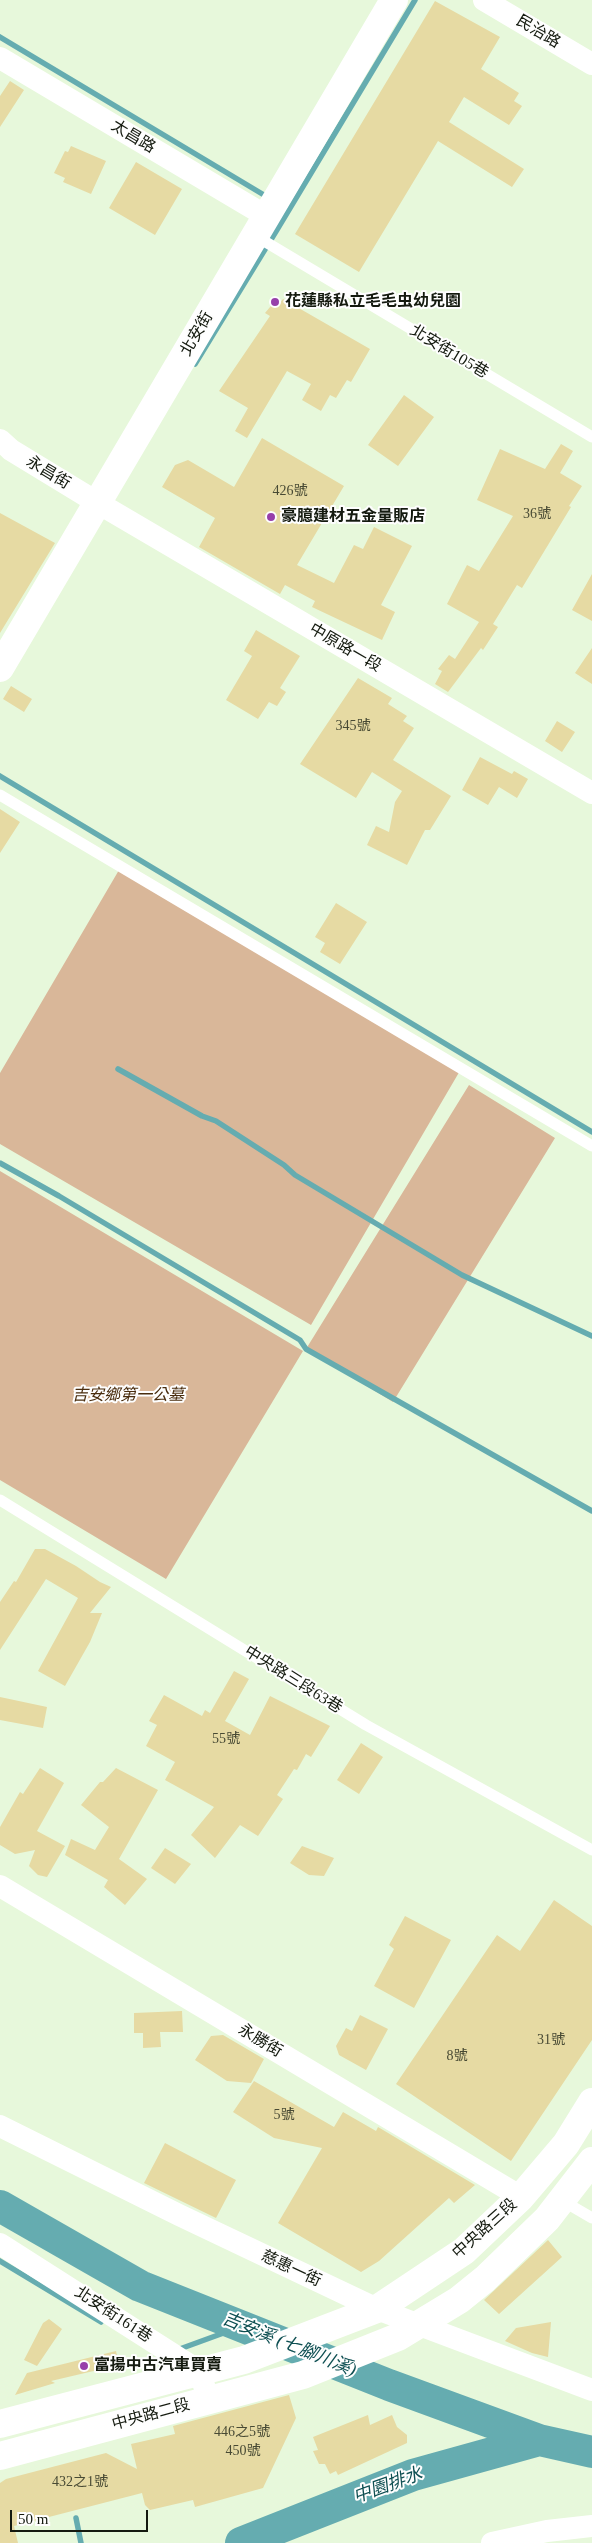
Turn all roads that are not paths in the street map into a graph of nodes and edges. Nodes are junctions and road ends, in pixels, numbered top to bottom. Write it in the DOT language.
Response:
graph roads {
  1 [pos="394,0"];
  2 [pos="484,0"];
  3 [pos="0,58"];
  4 [pos="592,64"];
  5 [pos="260,225"];
  6 [pos="592,438"];
  7 [pos="0,440"];
  8 [pos="98,503"];
  9 [pos="0,668"];
  10 [pos="592,793"];
  11 [pos="0,795"];
  12 [pos="592,1146"];
  13 [pos="0,1500"];
  14 [pos="592,1850"];
  15 [pos="0,1886"];
  16 [pos="592,2102"];
  17 [pos="0,2126"];
  18 [pos="592,2161"];
  19 [pos="521,2197"];
  20 [pos="563,2201"];
  21 [pos="592,2218"];
  22 [pos="0,2244"];
  23 [pos="377,2309"];
  24 [pos="408,2332"];
  25 [pos="244,2360"];
  26 [pos="199,2371"];
  27 [pos="592,2390"];
  28 [pos="209,2400"];
  29 [pos="0,2424"];
  30 [pos="0,2456"];
  31 [pos="592,2526"];
  32 [pos="544,2537"];
  33 [pos="492,2543"];
  1 -- 5 [label="street, 北安街"];
  2 -- 4 [label="street, 民治路"];
  3 -- 5 [label="street, 太昌路"];
  5 -- 6 [label="lane, 北安街105巷"];
  5 -- 8 [label="street, 北安街"];
  7 -- 8 [label="street, 永昌街"];
  8 -- 9 [label="street, 北安街"];
  8 -- 10 [label="street, 中原路一段"];
  11 -- 12 [label="lane"];
  13 -- 14 [label="lane, 中央路三段63巷"];
  15 -- 19 [label="street, 永勝街"];
  16 -- 19 [label="street, 中央路三段"];
  17 -- 23 [label="street, 慈惠一街"];
  18 -- 20 [label="street"];
  19 -- 23 [label="street, 中央路三段"];
  20 -- 21 [label="lane"];
  20 -- 24 [label="street"];
  22 -- 26 [label="street, 北安街161巷"];
  23 -- 24 [label="street, 慈惠一街"];
  23 -- 25 [label="street, 中央路三段"];
  24 -- 27 [label="street, 慈惠一街"];
  24 -- 28 [label="street, 中央路二段"];
  25 -- 26 [label="street, 中央路二段"];
  26 -- 28 [label="street"];
  26 -- 29 [label="street, 中央路二段"];
  28 -- 30 [label="street, 中央路二段"];
  31 -- 32 [label="street"];
  32 -- 33 [label="street"];
}
